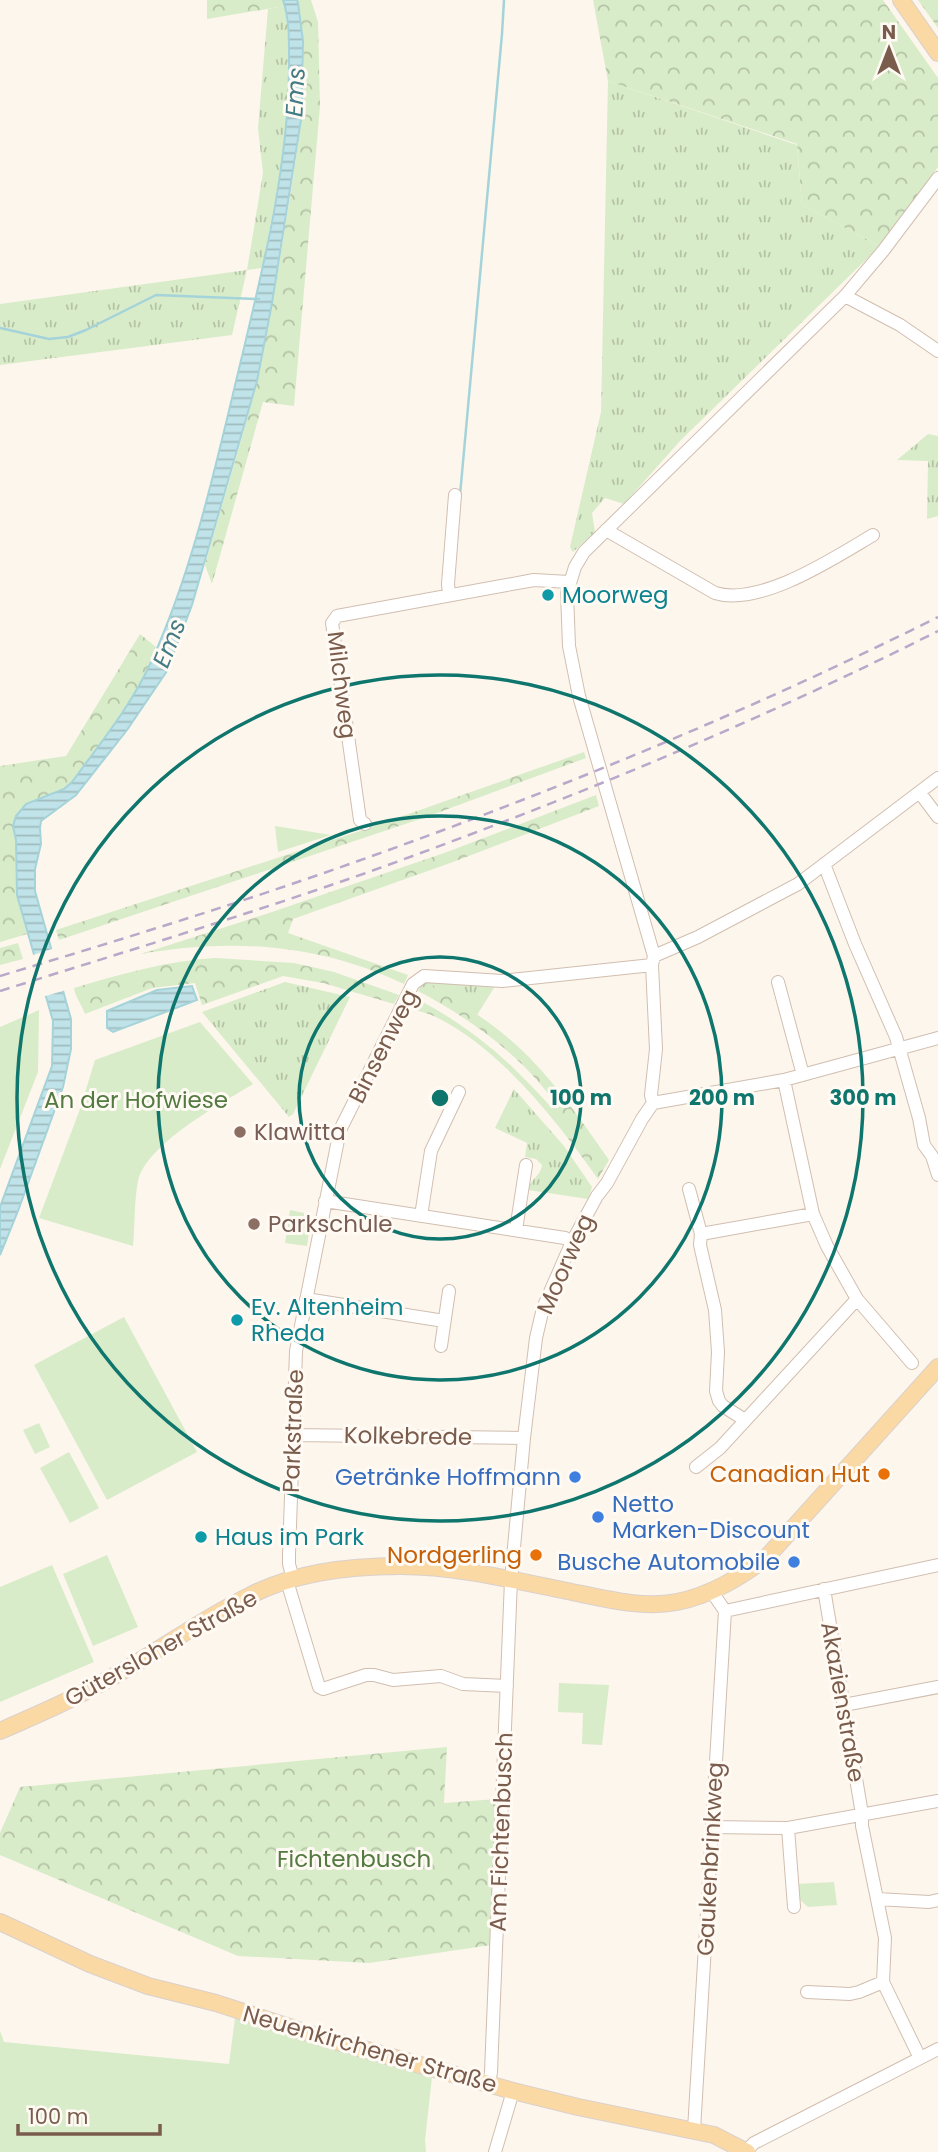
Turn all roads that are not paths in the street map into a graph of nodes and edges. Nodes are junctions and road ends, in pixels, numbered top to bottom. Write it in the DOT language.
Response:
graph roads {
  1 [pos="901,0"];
  2 [pos="938,53"];
  3 [pos="938,178"];
  4 [pos="845,296"];
  5 [pos="938,351"];
  6 [pos="455,495"];
  7 [pos="607,530"];
  8 [pos="873,535"];
  9 [pos="569,582"];
  10 [pos="449,594"];
  11 [pos="938,778"];
  12 [pos="920,793"];
  13 [pos="938,817"];
  14 [pos="365,824"];
  15 [pos="824,864"];
  16 [pos="653,960"];
  17 [pos="778,982"];
  18 [pos="938,1038"];
  19 [pos="899,1049"];
  20 [pos="803,1075"];
  21 [pos="784,1080"];
  22 [pos="459,1092"];
  23 [pos="653,1103"];
  24 [pos="526,1165"];
  25 [pos="938,1175"];
  26 [pos="689,1189"];
  27 [pos="325,1201"];
  28 [pos="813,1214"];
  29 [pos="421,1216"];
  30 [pos="516,1230"];
  31 [pos="701,1234"];
  32 [pos="572,1242"];
  33 [pos="449,1291"];
  34 [pos="306,1299"];
  35 [pos="856,1299"];
  36 [pos="444,1321"];
  37 [pos="441,1346"];
  38 [pos="912,1363"];
  39 [pos="938,1367"];
  40 [pos="745,1420"];
  41 [pos="293,1435"];
  42 [pos="524,1438"];
  43 [pos="696,1466"];
  44 [pos="938,1565"];
  45 [pos="290,1580"];
  46 [pos="511,1580"];
  47 [pos="824,1590"];
  48 [pos="712,1592"];
  49 [pos="725,1611"];
  50 [pos="507,1686"];
  51 [pos="938,1688"];
  52 [pos="844,1705"];
  53 [pos="0,1731"];
  54 [pos="938,1801"];
  55 [pos="862,1814"];
  56 [pos="712,1827"];
  57 [pos="788,1828"];
  58 [pos="878,1899"];
  59 [pos="938,1900"];
  60 [pos="793,1907"];
  61 [pos="0,1922"];
  62 [pos="883,1982"];
  63 [pos="807,1992"];
  64 [pos="938,2049"];
  65 [pos="920,2058"];
  66 [pos="489,2084"];
  67 [pos="513,2091"];
  68 [pos="694,2130"];
  69 [pos="495,2152"];
  70 [pos="746,2152"];
  1 -- 2 [label="main road"];
  3 -- 4 [label="street"];
  4 -- 5 [label="street"];
  4 -- 7 [label="street"];
  6 -- 10 [label="street"];
  7 -- 8 [label="street"];
  7 -- 9 [label="street"];
  9 -- 10 [label="street, Milchweg"];
  9 -- 16 [label="street"];
  10 -- 14 [label="street, Milchweg"];
  11 -- 12 [label="street"];
  12 -- 13 [label="street"];
  12 -- 15 [label="street"];
  15 -- 16 [label="street"];
  15 -- 19 [label="street"];
  16 -- 23 [label="street"];
  16 -- 27 [label="street, Binsenweg"];
  17 -- 20 [label="street"];
  18 -- 19 [label="street"];
  19 -- 20 [label="street"];
  19 -- 25 [label="street"];
  20 -- 21 [label="street"];
  21 -- 23 [label="street"];
  21 -- 28 [label="street"];
  22 -- 29 [label="street"];
  23 -- 32 [label="street, Moorweg"];
  24 -- 30 [label="street"];
  26 -- 31 [label="street"];
  27 -- 29 [label="street"];
  27 -- 34 [label="street, Parkstraße"];
  28 -- 31 [label="street"];
  28 -- 35 [label="street"];
  29 -- 30 [label="street"];
  30 -- 32 [label="street"];
  31 -- 40 [label="street"];
  32 -- 42 [label="street, Moorweg"];
  33 -- 36 [label="street"];
  34 -- 36 [label="street"];
  34 -- 41 [label="street, Parkstraße"];
  35 -- 38 [label="street"];
  35 -- 40 [label="street"];
  36 -- 37 [label="street"];
  39 -- 48 [label="main road, Gütersloher Straße"];
  40 -- 43 [label="street"];
  41 -- 42 [label="street, Kolkebrede"];
  41 -- 45 [label="street, Parkstraße"];
  42 -- 46 [label="street, Moorweg"];
  44 -- 47 [label="street"];
  45 -- 46 [label="main road, Gütersloher Straße"];
  45 -- 50 [label="street, Parkstraße"];
  45 -- 53 [label="main road, Gütersloher Straße"];
  46 -- 48 [label="main road, Gütersloher Straße"];
  46 -- 50 [label="street, Am Fichtenbusch"];
  47 -- 49 [label="street"];
  47 -- 52 [label="street, Akazienstraße"];
  48 -- 49 [label="street"];
  49 -- 56 [label="street, Gaukenbrinkweg"];
  50 -- 66 [label="street, Am Fichtenbusch"];
  51 -- 52 [label="street"];
  52 -- 55 [label="street, Akazienstraße"];
  54 -- 55 [label="street"];
  55 -- 57 [label="street"];
  55 -- 58 [label="street, Akazienstraße"];
  56 -- 57 [label="street"];
  56 -- 68 [label="street, Gaukenbrinkweg"];
  57 -- 60 [label="street"];
  58 -- 59 [label="street"];
  58 -- 62 [label="street, Akazienstraße"];
  61 -- 66 [label="main road, Neuenkirchener Straße"];
  62 -- 63 [label="street"];
  62 -- 65 [label="street"];
  64 -- 65 [label="street"];
  65 -- 70 [label="street"];
  66 -- 67 [label="main road, Neuenkirchener Straße"];
  67 -- 68 [label="main road, Neuenkirchener Straße"];
  67 -- 69 [label="street"];
  68 -- 70 [label="main road, Neuenkirchener Straße"];
}
